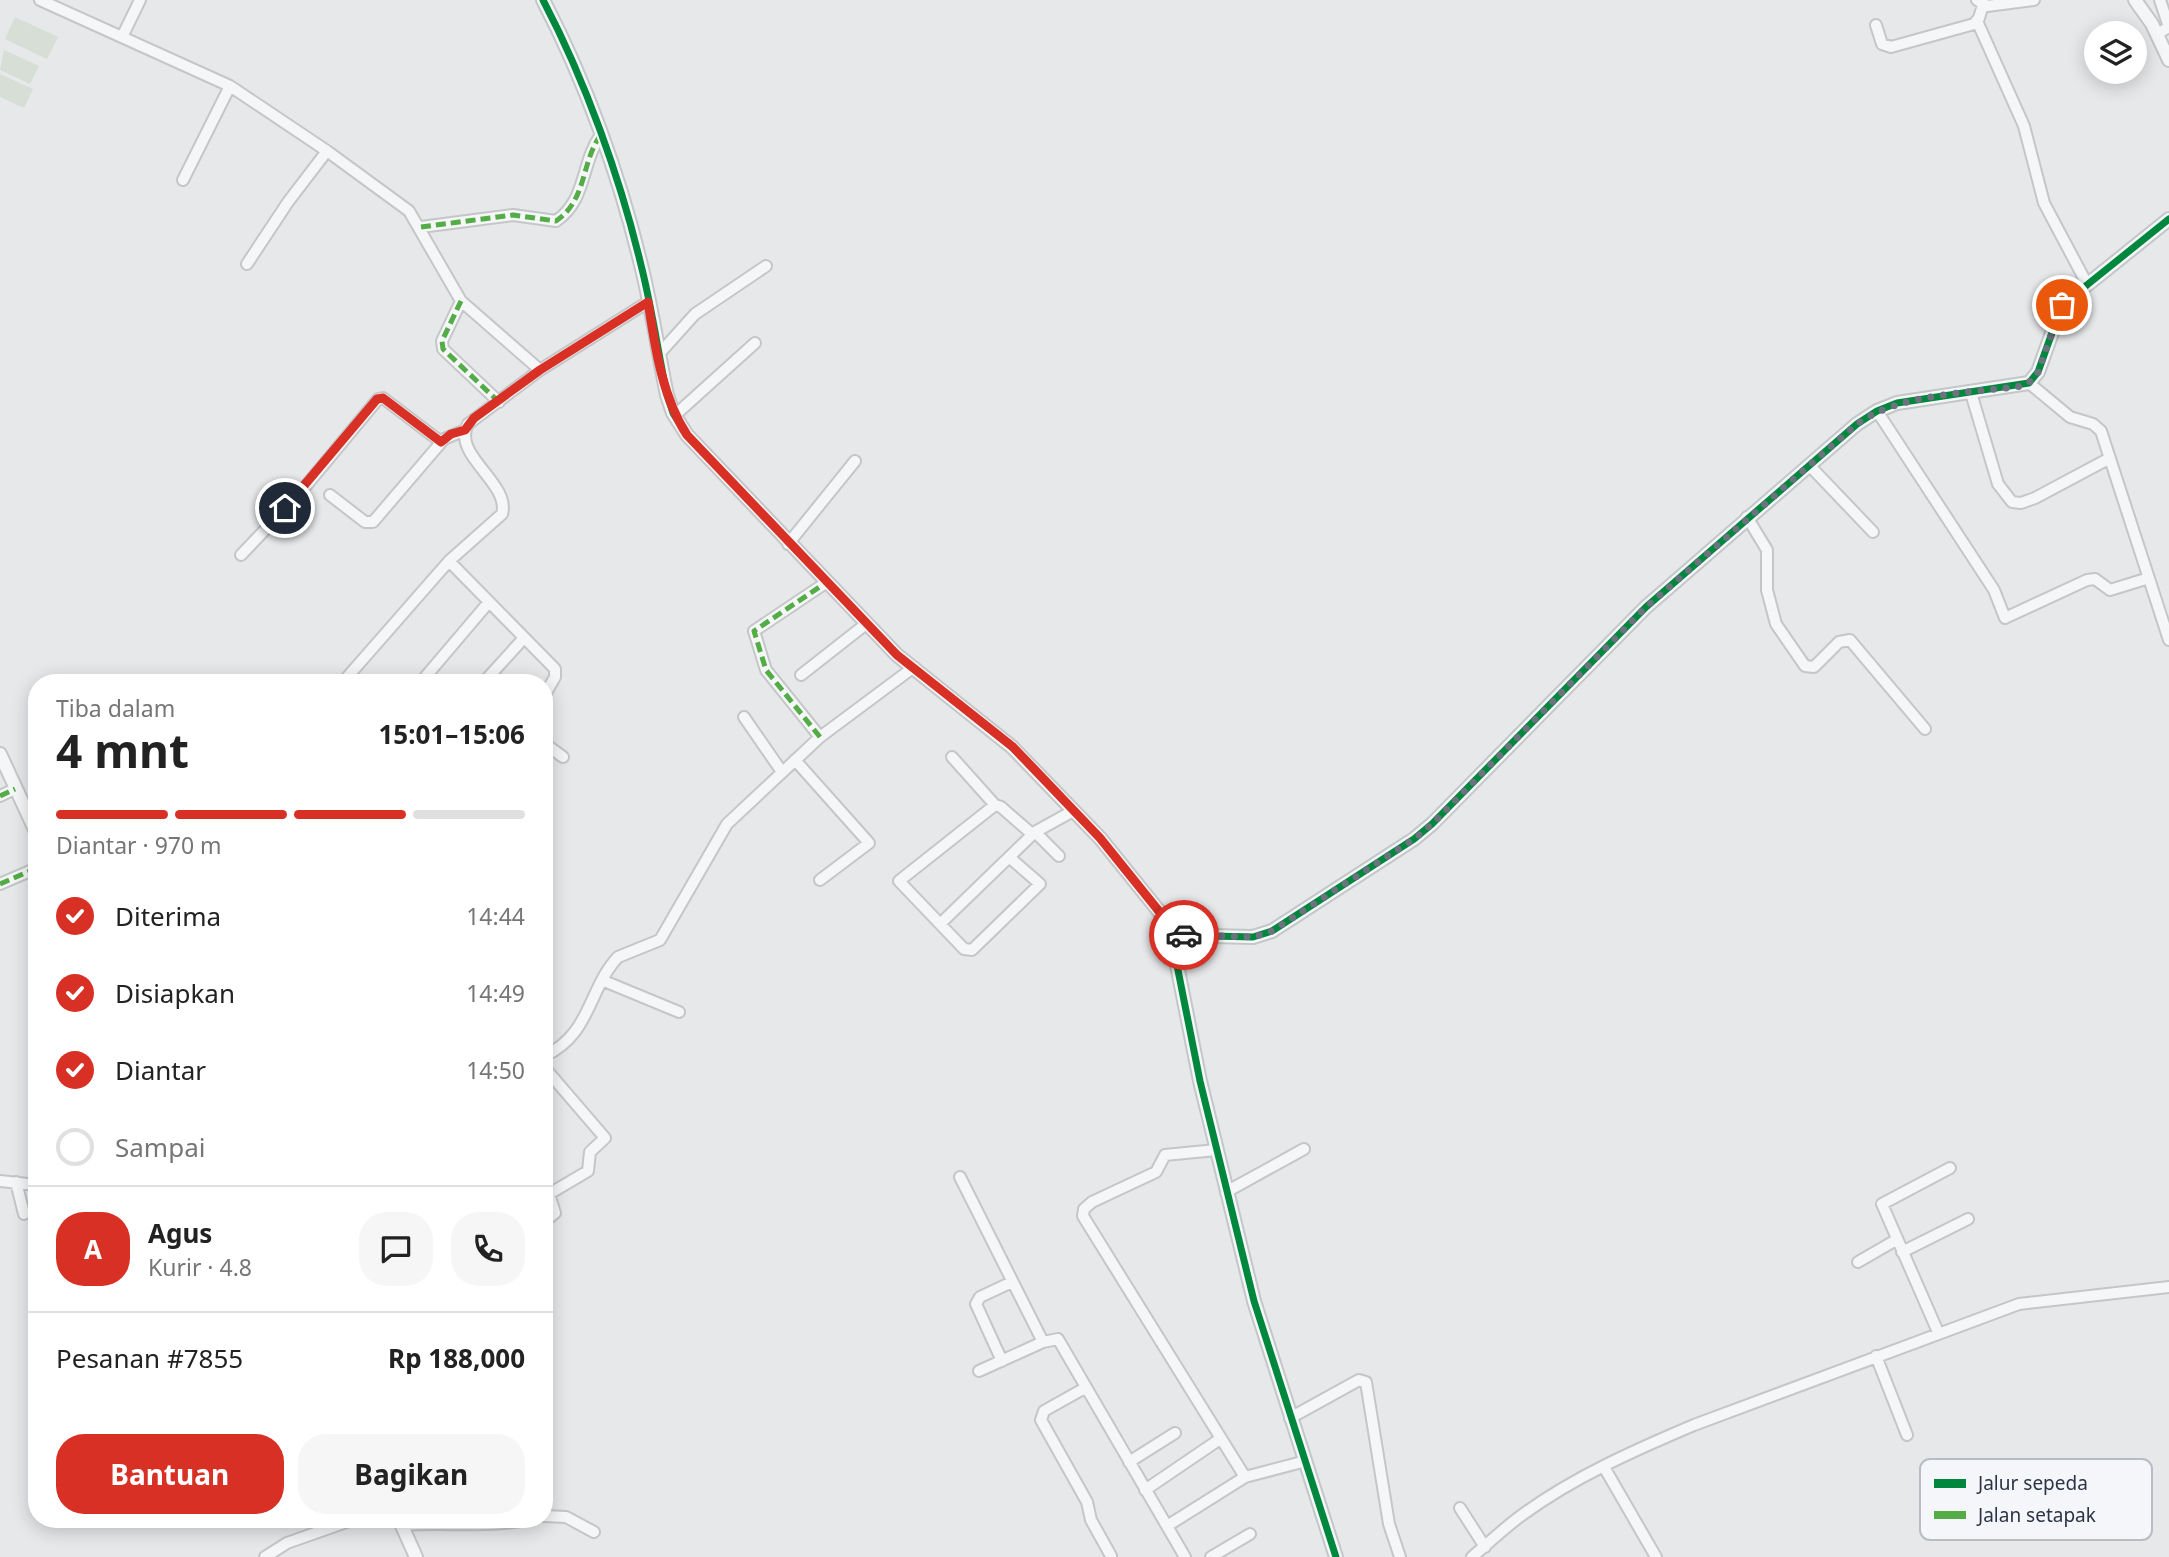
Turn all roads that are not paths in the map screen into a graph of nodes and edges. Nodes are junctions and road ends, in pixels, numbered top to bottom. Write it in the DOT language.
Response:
graph roads {
  1 [pos="40,0"];
  2 [pos="140,0"];
  3 [pos="543,0"];
  4 [pos="2034,0"];
  5 [pos="2135,0"];
  6 [pos="2160,0"];
  7 [pos="1980,3"];
  8 [pos="1978,21"];
  9 [pos="1876,25"];
  10 [pos="2157,34"];
  11 [pos="122,37"];
  12 [pos="2169,60"];
  13 [pos="230,86"];
  14 [pos="600,136"];
  15 [pos="327,151"];
  16 [pos="183,180"];
  17 [pos="2169,219"];
  18 [pos="421,227"];
  19 [pos="247,264"];
  20 [pos="766,267"];
  21 [pos="2087,284"];
  22 [pos="461,301"];
  23 [pos="648,302"];
  24 [pos="755,343"];
  25 [pos="659,354"];
  26 [pos="540,370"];
  27 [pos="2034,378"];
  28 [pos="1971,393"];
  29 [pos="499,402"];
  30 [pos="1877,411"];
  31 [pos="674,416"];
  32 [pos="465,430"];
  33 [pos="441,442"];
  34 [pos="2110,458"];
  35 [pos="855,461"];
  36 [pos="1809,465"];
  37 [pos="330,495"];
  38 [pos="1747,517"];
  39 [pos="1873,532"];
  40 [pos="788,544"];
  41 [pos="241,555"];
  42 [pos="449,561"];
  43 [pos="2149,578"];
  44 [pos="827,582"];
  45 [pos="489,602"];
  46 [pos="2164,605"];
  47 [pos="866,624"];
  48 [pos="523,639"];
  49 [pos="2169,640"];
  50 [pos="914,667"];
  51 [pos="350,674"];
  52 [pos="428,674"];
  53 [pos="491,674"];
  54 [pos="800,675"];
  55 [pos="553,677"];
  56 [pos="744,717"];
  57 [pos="1924,729"];
  58 [pos="820,737"];
  59 [pos="553,750"];
  60 [pos="0,754"];
  61 [pos="563,757"];
  62 [pos="952,757"];
  63 [pos="794,760"];
  64 [pos="782,772"];
  65 [pos="15,789"];
  66 [pos="0,796"];
  67 [pos="995,805"];
  68 [pos="28,809"];
  69 [pos="1073,811"];
  70 [pos="1034,833"];
  71 [pos="1009,856"];
  72 [pos="1059,856"];
  73 [pos="28,872"];
  74 [pos="820,880"];
  75 [pos="0,884"];
  76 [pos="940,924"];
  77 [pos="1171,935"];
  78 [pos="604,981"];
  79 [pos="680,1012"];
  80 [pos="553,1050"];
  81 [pos="553,1078"];
  82 [pos="1304,1149"];
  83 [pos="1216,1150"];
  84 [pos="1950,1168"];
  85 [pos="960,1177"];
  86 [pos="0,1181"];
  87 [pos="16,1182"];
  88 [pos="28,1184"];
  89 [pos="553,1192"];
  90 [pos="1226,1192"];
  91 [pos="24,1214"];
  92 [pos="1968,1219"];
  93 [pos="1896,1240"];
  94 [pos="1902,1252"];
  95 [pos="1858,1262"];
  96 [pos="1012,1282"];
  97 [pos="2169,1287"];
  98 [pos="1938,1332"];
  99 [pos="1042,1342"];
  100 [pos="1876,1356"];
  101 [pos="1002,1361"];
  102 [pos="979,1371"];
  103 [pos="1085,1388"];
  104 [pos="1290,1418"];
  105 [pos="1175,1433"];
  106 [pos="1907,1435"];
  107 [pos="1220,1439"];
  108 [pos="1306,1461"];
  109 [pos="1129,1462"];
  110 [pos="1604,1467"];
  111 [pos="1245,1477"];
  112 [pos="1145,1490"];
  113 [pos="1460,1508"];
  114 [pos="553,1516"];
  115 [pos="1167,1527"];
  116 [pos="329,1528"];
  117 [pos="403,1528"];
  118 [pos="594,1532"];
  119 [pos="1250,1534"];
  120 [pos="1478,1553"];
  121 [pos="1111,1556"];
  122 [pos="265,1557"];
  123 [pos="415,1557"];
  124 [pos="1185,1557"];
  125 [pos="1211,1557"];
  126 [pos="1336,1557"];
  127 [pos="1400,1557"];
  128 [pos="1656,1557"];
  1 -- 11 [label="street"];
  2 -- 11 [label="street"];
  3 -- 14 [label="street"];
  4 -- 7 [label="street"];
  5 -- 10 [label="street"];
  6 -- 10 [label="street"];
  7 -- 8 [label="street"];
  8 -- 9 [label="street"];
  8 -- 21 [label="street"];
  10 -- 12 [label="street"];
  11 -- 13 [label="street"];
  13 -- 15 [label="street"];
  13 -- 16 [label="street"];
  14 -- 18 [label="street"];
  14 -- 23 [label="street"];
  15 -- 18 [label="street"];
  15 -- 19 [label="street"];
  17 -- 21 [label="street"];
  18 -- 22 [label="street"];
  20 -- 25 [label="street"];
  21 -- 27 [label="street"];
  22 -- 26 [label="street"];
  22 -- 29 [label="street"];
  23 -- 25 [label="street"];
  23 -- 26 [label="street"];
  24 -- 31 [label="street"];
  25 -- 31 [label="street"];
  26 -- 29 [label="street"];
  27 -- 28 [label="street"];
  27 -- 34 [label="street"];
  28 -- 30 [label="street"];
  28 -- 34 [label="street"];
  29 -- 32 [label="street"];
  30 -- 36 [label="street"];
  30 -- 43 [label="street"];
  31 -- 40 [label="street"];
  32 -- 33 [label="street"];
  32 -- 42 [label="street"];
  33 -- 37 [label="street"];
  33 -- 41 [label="street"];
  34 -- 43 [label="street"];
  35 -- 40 [label="street"];
  36 -- 38 [label="street"];
  36 -- 39 [label="street"];
  38 -- 57 [label="street"];
  38 -- 77 [label="street"];
  40 -- 44 [label="street"];
  42 -- 45 [label="street"];
  42 -- 51 [label="street"];
  43 -- 46 [label="street"];
  44 -- 47 [label="street"];
  44 -- 58 [label="street"];
  45 -- 48 [label="street"];
  45 -- 52 [label="street"];
  46 -- 49 [label="street"];
  47 -- 50 [label="street"];
  47 -- 54 [label="street"];
  48 -- 53 [label="street"];
  48 -- 55 [label="street"];
  50 -- 58 [label="street"];
  50 -- 69 [label="street"];
  56 -- 64 [label="street"];
  58 -- 63 [label="street"];
  59 -- 61 [label="street"];
  60 -- 65 [label="street"];
  62 -- 67 [label="street"];
  63 -- 64 [label="street"];
  63 -- 74 [label="street"];
  64 -- 78 [label="street"];
  65 -- 66 [label="street"];
  65 -- 68 [label="street"];
  67 -- 70 [label="street"];
  67 -- 76 [label="street"];
  69 -- 70 [label="street"];
  69 -- 77 [label="street"];
  70 -- 71 [label="street"];
  70 -- 72 [label="street"];
  71 -- 76 [label="street"];
  71 -- 76 [label="street"];
  73 -- 75 [label="street"];
  77 -- 83 [label="street"];
  78 -- 79 [label="street"];
  78 -- 80 [label="street"];
  81 -- 89 [label="street"];
  82 -- 90 [label="street"];
  83 -- 90 [label="street"];
  83 -- 107 [label="street"];
  84 -- 93 [label="street"];
  85 -- 96 [label="street"];
  86 -- 87 [label="street"];
  87 -- 88 [label="street"];
  87 -- 91 [label="street"];
  90 -- 104 [label="street"];
  92 -- 94 [label="street"];
  93 -- 94 [label="street"];
  93 -- 95 [label="street"];
  94 -- 98 [label="street"];
  96 -- 99 [label="street"];
  96 -- 101 [label="street"];
  97 -- 98 [label="street"];
  98 -- 100 [label="street"];
  99 -- 101 [label="street"];
  99 -- 103 [label="street"];
  100 -- 106 [label="street"];
  100 -- 110 [label="street"];
  101 -- 102 [label="street"];
  103 -- 109 [label="street"];
  103 -- 121 [label="street"];
  104 -- 108 [label="street"];
  104 -- 127 [label="street"];
  105 -- 109 [label="street"];
  107 -- 111 [label="street"];
  107 -- 112 [label="street"];
  108 -- 111 [label="street"];
  108 -- 126 [label="street"];
  109 -- 112 [label="street"];
  110 -- 120 [label="street"];
  110 -- 128 [label="street"];
  111 -- 115 [label="street"];
  112 -- 115 [label="street"];
  113 -- 120 [label="street"];
  114 -- 118 [label="street"];
  115 -- 124 [label="street"];
  116 -- 122 [label="street"];
  117 -- 123 [label="street"];
  119 -- 125 [label="street"];
}
